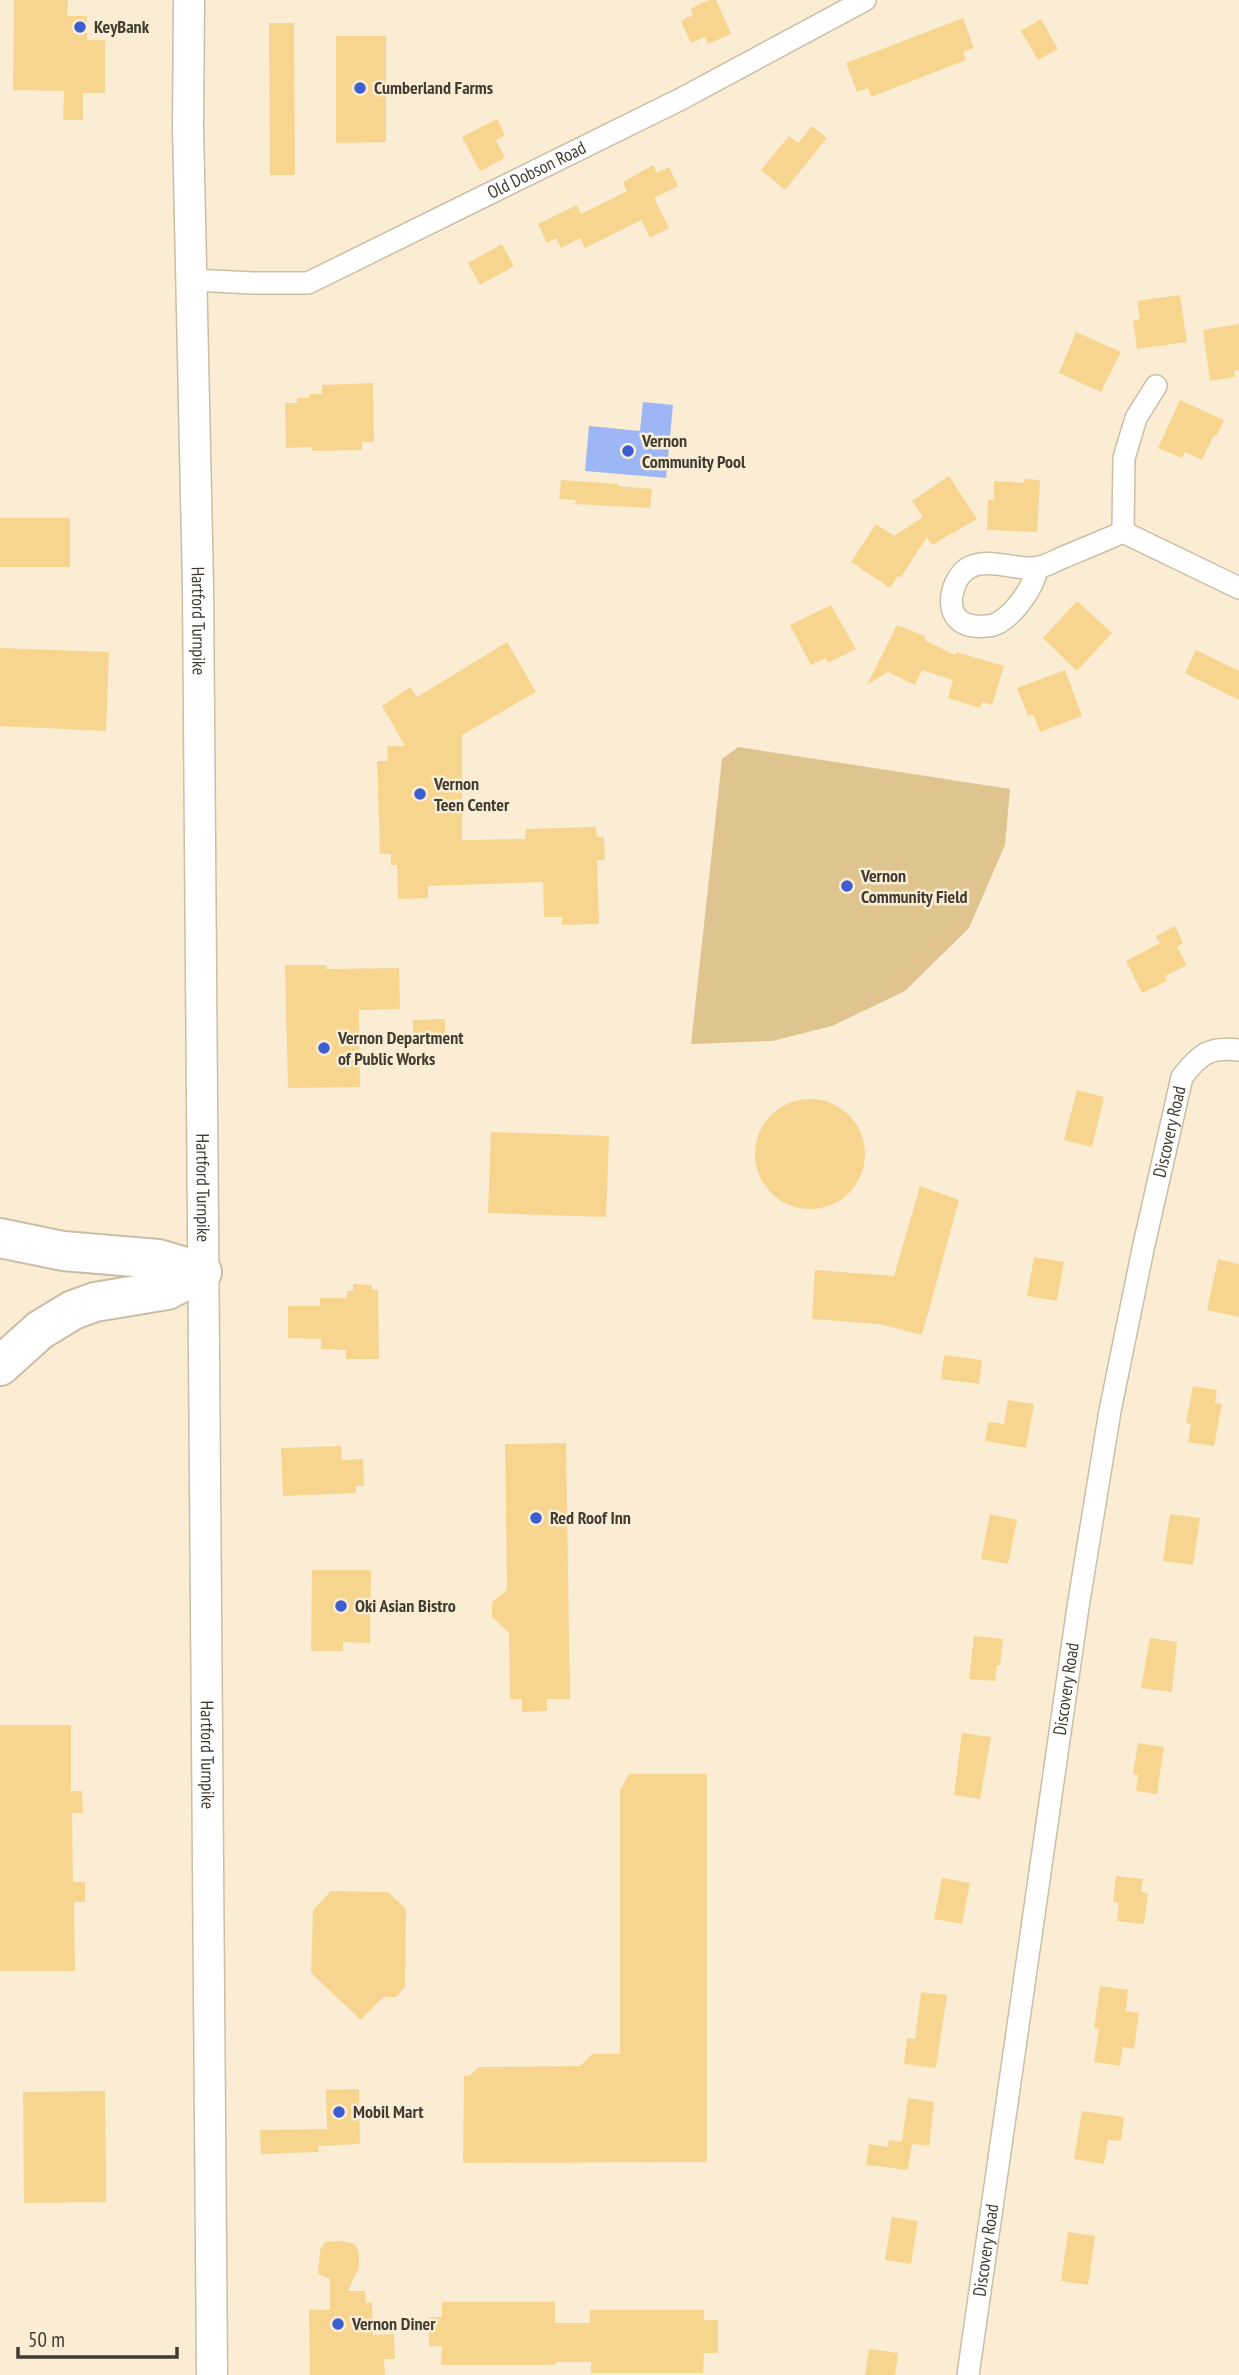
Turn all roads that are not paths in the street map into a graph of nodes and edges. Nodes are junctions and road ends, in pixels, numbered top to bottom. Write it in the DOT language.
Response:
graph roads {
  1 [pos="189,0"];
  2 [pos="865,0"];
  3 [pos="192,280"];
  4 [pos="1156,386"];
  5 [pos="1123,532"];
  6 [pos="1037,568"];
  7 [pos="1239,588"];
  8 [pos="1239,1050"];
  9 [pos="0,1238"];
  10 [pos="202,1272"];
  11 [pos="0,1366"];
  12 [pos="212,2375"];
  13 [pos="968,2375"];
  1 -- 3 [label="main road, Hartford Turnpike"];
  2 -- 3 [label="street, Old Dobson Road"];
  3 -- 10 [label="main road, Hartford Turnpike"];
  4 -- 5 [label="street"];
  5 -- 6 [label="street"];
  5 -- 7 [label="street"];
  8 -- 13 [label="street, Discovery Road"];
  9 -- 10 [label="highway"];
  10 -- 11 [label="highway"];
  10 -- 12 [label="main road, Hartford Turnpike"];
}
